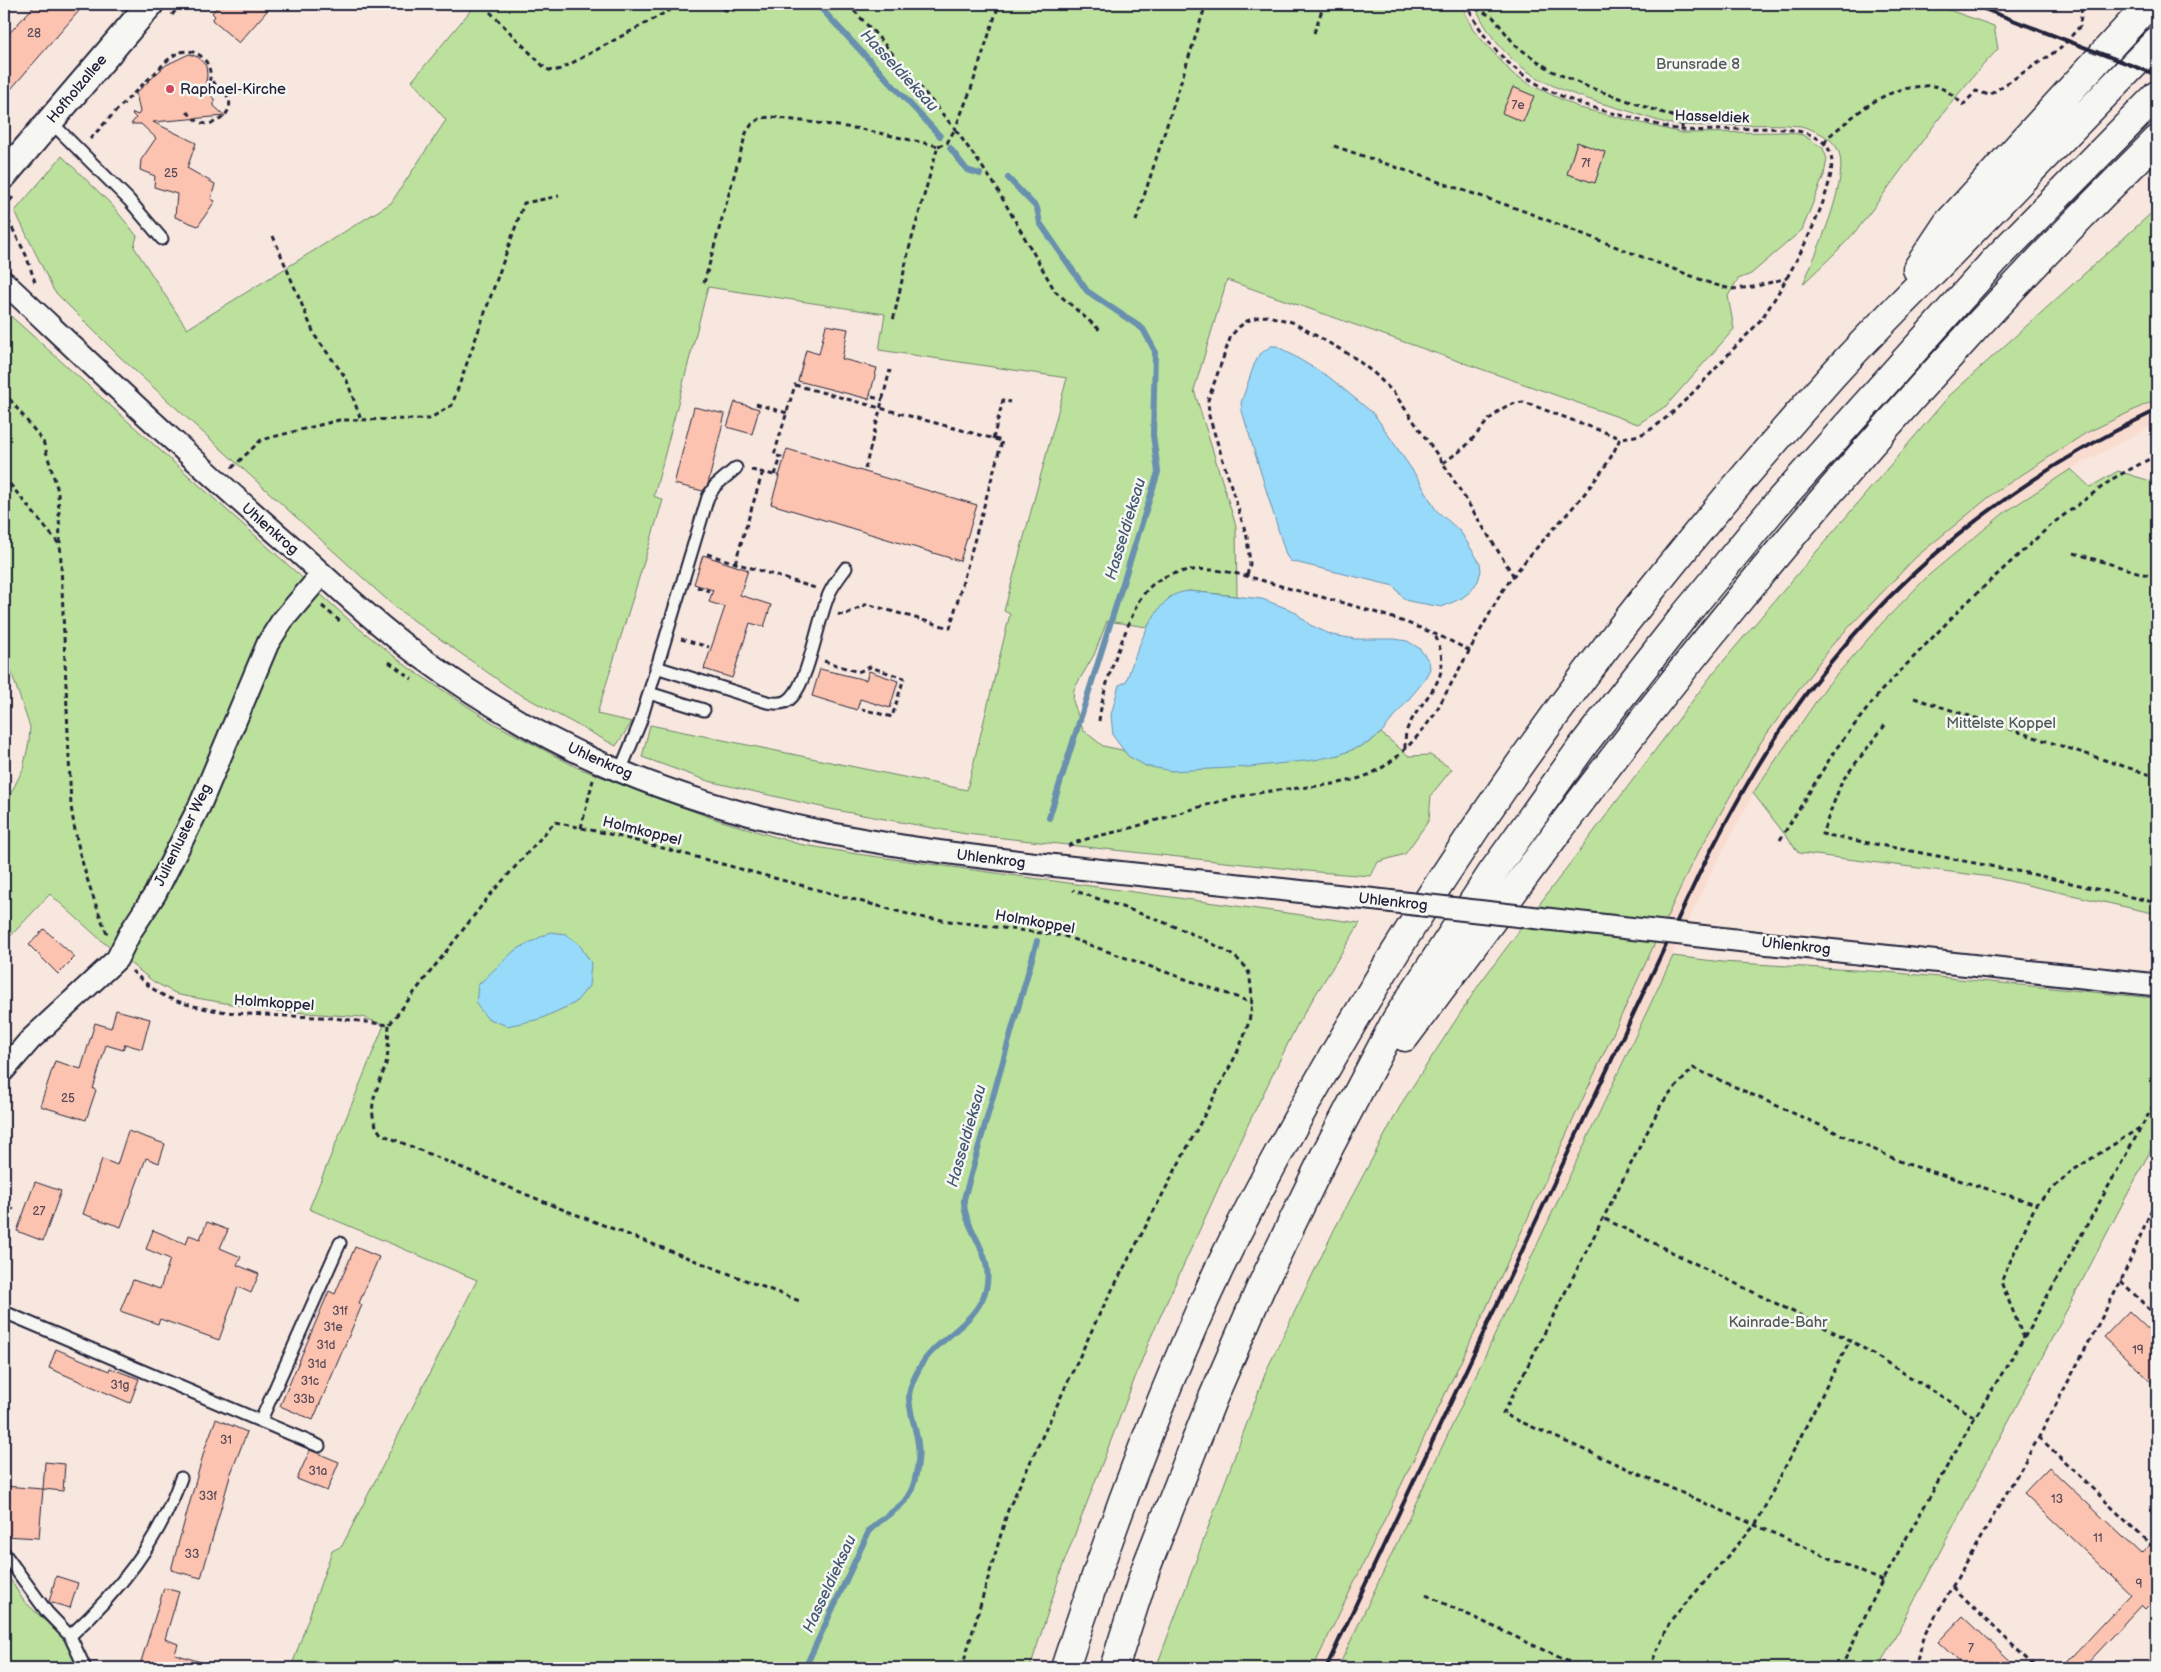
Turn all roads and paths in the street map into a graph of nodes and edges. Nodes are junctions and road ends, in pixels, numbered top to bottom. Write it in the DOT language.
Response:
graph roads {
  1 [pos="150,4"];
  2 [pos="681,4"];
  3 [pos="715,4"];
  4 [pos="747,4"];
  5 [pos="848,4"];
  6 [pos="999,4"];
  7 [pos="1206,4"];
  8 [pos="1324,4"];
  9 [pos="1468,4"];
  10 [pos="2082,4"];
  11 [pos="2149,4"];
  12 [pos="490,12"];
  13 [pos="1314,33"];
  14 [pos="2157,41"];
  15 [pos="210,80"];
  16 [pos="206,88"];
  17 [pos="2157,95"];
  18 [pos="187,112"];
  19 [pos="50,121"];
  20 [pos="955,129"];
  21 [pos="1682,130"];
  22 [pos="1824,143"];
  23 [pos="2154,145"];
  24 [pos="938,146"];
  25 [pos="1334,146"];
  26 [pos="80,150"];
  27 [pos="4,175"];
  28 [pos="559,196"];
  29 [pos="4,212"];
  30 [pos="1136,221"];
  31 [pos="273,236"];
  32 [pos="162,239"];
  33 [pos="1787,277"];
  34 [pos="4,282"];
  35 [pos="704,282"];
  36 [pos="27,304"];
  37 [pos="893,320"];
  38 [pos="1875,331"];
  39 [pos="1102,332"];
  40 [pos="890,370"];
  41 [pos="4,392"];
  42 [pos="872,397"];
  43 [pos="883,400"];
  44 [pos="1010,402"];
  45 [pos="756,404"];
  46 [pos="881,407"];
  47 [pos="787,413"];
  48 [pos="361,420"];
  49 [pos="1620,438"];
  50 [pos="993,439"];
  51 [pos="2157,455"];
  52 [pos="1443,462"];
  53 [pos="736,468"];
  54 [pos="865,469"];
  55 [pos="762,471"];
  56 [pos="4,477"];
  57 [pos="217,483"];
  58 [pos="60,545"];
  59 [pos="692,549"];
  60 [pos="2074,553"];
  61 [pos="735,563"];
  62 [pos="846,568"];
  63 [pos="322,574"];
  64 [pos="1247,575"];
  65 [pos="1513,575"];
  66 [pos="2157,578"];
  67 [pos="829,593"];
  68 [pos="824,609"];
  69 [pos="1433,632"];
  70 [pos="666,634"];
  71 [pos="709,647"];
  72 [pos="1470,651"];
  73 [pos="809,656"];
  74 [pos="656,668"];
  75 [pos="649,693"];
  76 [pos="1914,698"];
  77 [pos="862,709"];
  78 [pos="704,710"];
  79 [pos="1099,721"];
  80 [pos="1884,725"];
  81 [pos="1405,748"];
  82 [pos="620,771"];
  83 [pos="593,777"];
  84 [pos="2157,777"];
  85 [pos="581,828"];
  86 [pos="1780,840"];
  87 [pos="1058,859"];
  88 [pos="2157,903"];
  89 [pos="117,959"];
  90 [pos="2157,985"];
  91 [pos="1253,1004"];
  92 [pos="389,1025"];
  93 [pos="4,1070"];
  94 [pos="2157,1099"];
  95 [pos="1348,1115"];
  96 [pos="2142,1126"];
  97 [pos="2157,1196"];
  98 [pos="2036,1204"];
  99 [pos="4,1205"];
  100 [pos="14,1209"];
  101 [pos="1605,1219"];
  102 [pos="340,1243"];
  103 [pos="2121,1281"];
  104 [pos="802,1302"];
  105 [pos="4,1312"];
  106 [pos="2157,1317"];
  107 [pos="2024,1338"];
  108 [pos="1850,1340"];
  109 [pos="1975,1417"];
  110 [pos="261,1420"];
  111 [pos="2039,1437"];
  112 [pos="319,1446"];
  113 [pos="181,1478"];
  114 [pos="1756,1524"];
  115 [pos="2157,1551"];
  116 [pos="4,1553"];
  117 [pos="1882,1581"];
  118 [pos="1952,1586"];
  119 [pos="1426,1594"];
  120 [pos="70,1636"];
  121 [pos="1843,1664"];
  122 [pos="85,1668"];
  123 [pos="962,1668"];
  124 [pos="1065,1668"];
  125 [pos="1114,1668"];
  126 [pos="1582,1668"];
  127 [pos="1649,1668"];
  128 [pos="1841,1668"];
  129 [pos="1847,1668"];
  130 [pos="1914,1668"];
  131 [pos="2036,1668"];
  1 -- 19 [label="street, Hofholzallee"];
  2 -- 12 [label="path"];
  3 -- 4 [label="path"];
  5 -- 20 [label="path"];
  6 -- 20 [label="path"];
  7 -- 30 [label="path"];
  8 -- 13 [label="path"];
  9 -- 21 [label="path"];
  9 -- 21 [label="path, Hasseldiek"];
  10 -- 22 [label="path"];
  11 -- 38 [label="highway"];
  14 -- 38 [label="highway"];
  15 -- 16 [label="path"];
  15 -- 18 [label="path"];
  15 -- 26 [label="path"];
  17 -- 95 [label="highway"];
  19 -- 26 [label="lane"];
  19 -- 27 [label="street, Hofholzallee"];
  20 -- 24 [label="path"];
  20 -- 39 [label="path"];
  21 -- 22 [label="path, Hasseldiek"];
  22 -- 33 [label="path"];
  23 -- 95 [label="highway"];
  24 -- 35 [label="path"];
  24 -- 37 [label="path"];
  25 -- 33 [label="path"];
  26 -- 32 [label="lane"];
  28 -- 48 [label="path"];
  29 -- 36 [label="path"];
  31 -- 48 [label="path"];
  33 -- 49 [label="path"];
  34 -- 36 [label="street, Uhlenkrog"];
  36 -- 57 [label="street, Uhlenkrog"];
  38 -- 124 [label="highway"];
  40 -- 43 [label="path"];
  41 -- 58 [label="path"];
  42 -- 43 [label="path"];
  43 -- 46 [label="path"];
  44 -- 50 [label="path"];
  45 -- 47 [label="path"];
  46 -- 47 [label="path"];
  46 -- 50 [label="path"];
  46 -- 54 [label="path"];
  47 -- 55 [label="path"];
  48 -- 57 [label="path"];
  49 -- 52 [label="path"];
  49 -- 65 [label="path"];
  50 -- 68 [label="path"];
  51 -- 86 [label="path"];
  52 -- 64 [label="path"];
  52 -- 65 [label="path"];
  53 -- 55 [label="path"];
  53 -- 59 [label="lane"];
  55 -- 61 [label="path"];
  56 -- 58 [label="path"];
  57 -- 63 [label="street, Uhlenkrog"];
  58 -- 89 [label="path"];
  59 -- 61 [label="path"];
  59 -- 70 [label="lane"];
  60 -- 66 [label="path"];
  61 -- 67 [label="path"];
  62 -- 67 [label="lane"];
  63 -- 82 [label="street, Uhlenkrog"];
  63 -- 89 [label="street, Julienluster Weg"];
  64 -- 69 [label="path"];
  64 -- 79 [label="path"];
  65 -- 72 [label="path"];
  67 -- 68 [label="lane"];
  68 -- 73 [label="lane"];
  69 -- 72 [label="path"];
  69 -- 81 [label="path"];
  70 -- 71 [label="path"];
  70 -- 74 [label="lane"];
  72 -- 81 [label="path"];
  73 -- 74 [label="lane"];
  73 -- 77 [label="path"];
  74 -- 75 [label="lane"];
  75 -- 78 [label="lane"];
  75 -- 82 [label="lane"];
  76 -- 84 [label="path"];
  80 -- 88 [label="path"];
  81 -- 87 [label="path"];
  82 -- 87 [label="street, Uhlenkrog"];
  83 -- 85 [label="path"];
  85 -- 91 [label="path, Holmkoppel"];
  85 -- 92 [label="path, Holmkoppel"];
  87 -- 90 [label="street, Uhlenkrog, bridge"];
  87 -- 91 [label="path"];
  89 -- 92 [label="path, Holmkoppel"];
  89 -- 93 [label="street, Julienluster Weg"];
  91 -- 123 [label="path"];
  92 -- 104 [label="path"];
  94 -- 96 [label="path"];
  95 -- 125 [label="highway"];
  96 -- 98 [label="path"];
  96 -- 107 [label="path"];
  97 -- 103 [label="path"];
  98 -- 101 [label="path"];
  98 -- 107 [label="path"];
  99 -- 100 [label="path"];
  101 -- 108 [label="path"];
  101 -- 114 [label="path"];
  102 -- 110 [label="lane"];
  103 -- 106 [label="path"];
  103 -- 111 [label="path"];
  105 -- 110 [label="lane"];
  107 -- 109 [label="path"];
  108 -- 109 [label="path"];
  108 -- 114 [label="path"];
  109 -- 117 [label="path"];
  110 -- 112 [label="lane"];
  111 -- 115 [label="path"];
  111 -- 118 [label="path"];
  113 -- 120 [label="lane"];
  114 -- 117 [label="path"];
  114 -- 127 [label="path"];
  116 -- 120 [label="lane"];
  117 -- 121 [label="path"];
  118 -- 130 [label="path"];
  118 -- 131 [label="path"];
  119 -- 126 [label="path"];
  120 -- 122 [label="lane"];
  121 -- 128 [label="path"];
  121 -- 129 [label="path"];
}
